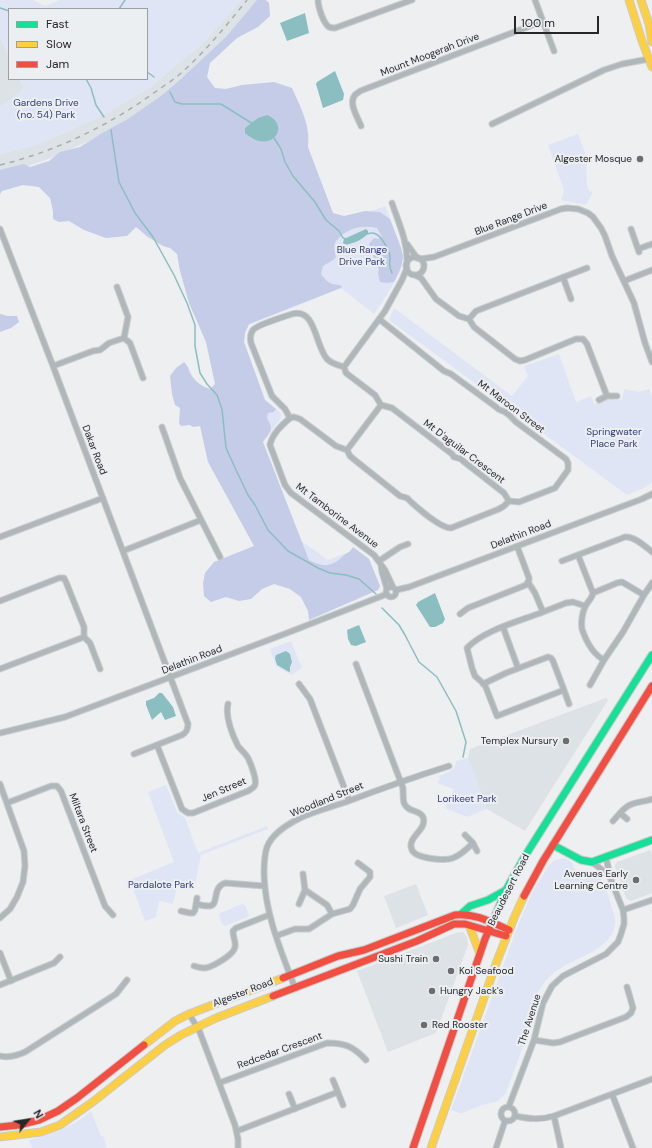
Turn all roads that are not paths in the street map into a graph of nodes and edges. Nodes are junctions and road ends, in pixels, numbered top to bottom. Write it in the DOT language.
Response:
graph roads {
  1 [pos="318,0"];
  2 [pos="412,0"];
  3 [pos="535,0"];
  4 [pos="629,0"];
  5 [pos="640,0"];
  6 [pos="543,21"];
  7 [pos="650,25"];
  8 [pos="652,42"];
  9 [pos="554,51"];
  10 [pos="649,59"];
  11 [pos="652,67"];
  12 [pos="492,124"];
  13 [pos="361,126"];
  14 [pos="392,203"];
  15 [pos="0,229"];
  16 [pos="632,229"];
  17 [pos="405,242"];
  18 [pos="652,244"];
  19 [pos="419,258"];
  20 [pos="434,258"];
  21 [pos="407,266"];
  22 [pos="587,268"];
  23 [pos="423,269"];
  24 [pos="652,270"];
  25 [pos="413,275"];
  26 [pos="563,277"];
  27 [pos="402,280"];
  28 [pos="624,281"];
  29 [pos="427,286"];
  30 [pos="117,287"];
  31 [pos="572,299"];
  32 [pos="379,319"];
  33 [pos="469,319"];
  34 [pos="124,338"];
  35 [pos="652,362"];
  36 [pos="53,366"];
  37 [pos="344,367"];
  38 [pos="143,378"];
  39 [pos="607,396"];
  40 [pos="617,396"];
  41 [pos="599,400"];
  42 [pos="381,405"];
  43 [pos="290,418"];
  44 [pos="162,427"];
  45 [pos="347,450"];
  46 [pos="652,494"];
  47 [pos="103,498"];
  48 [pos="509,502"];
  49 [pos="201,520"];
  50 [pos="0,537"];
  51 [pos="408,544"];
  52 [pos="517,546"];
  53 [pos="123,551"];
  54 [pos="652,552"];
  55 [pos="578,555"];
  56 [pos="220,557"];
  57 [pos="562,561"];
  58 [pos="380,563"];
  59 [pos="528,582"];
  60 [pos="652,583"];
  61 [pos="395,589"];
  62 [pos="387,591"];
  63 [pos="593,593"];
  64 [pos="644,596"];
  65 [pos="0,601"];
  66 [pos="585,606"];
  67 [pos="543,612"];
  68 [pos="460,614"];
  69 [pos="503,627"];
  70 [pos="84,637"];
  71 [pos="652,655"];
  72 [pos="604,660"];
  73 [pos="356,664"];
  74 [pos="518,668"];
  75 [pos="0,669"];
  76 [pos="100,669"];
  77 [pos="171,678"];
  78 [pos="299,684"];
  79 [pos="483,684"];
  80 [pos="590,685"];
  81 [pos="652,686"];
  82 [pos="564,690"];
  83 [pos="228,704"];
  84 [pos="569,704"];
  85 [pos="0,733"];
  86 [pos="157,745"];
  87 [pos="134,754"];
  88 [pos="449,766"];
  89 [pos="400,782"];
  90 [pos="0,784"];
  91 [pos="652,799"];
  92 [pos="349,800"];
  93 [pos="8,804"];
  94 [pos="620,813"];
  95 [pos="627,819"];
  96 [pos="613,821"];
  97 [pos="465,835"];
  98 [pos="652,840"];
  99 [pos="473,843"];
  100 [pos="553,845"];
  101 [pos="477,851"];
  102 [pos="606,857"];
  103 [pos="592,862"];
  104 [pos="358,863"];
  105 [pos="303,874"];
  106 [pos="611,880"];
  107 [pos="264,886"];
  108 [pos="305,890"];
  109 [pos="506,890"];
  110 [pos="197,898"];
  111 [pos="652,900"];
  112 [pos="196,904"];
  113 [pos="299,904"];
  114 [pos="623,910"];
  115 [pos="181,911"];
  116 [pos="332,914"];
  117 [pos="461,914"];
  118 [pos="113,915"];
  119 [pos="269,915"];
  120 [pos="0,918"];
  121 [pos="492,923"];
  122 [pos="469,925"];
  123 [pos="488,930"];
  124 [pos="507,933"];
  125 [pos="276,936"];
  126 [pos="0,953"];
  127 [pos="480,954"];
  128 [pos="60,957"];
  129 [pos="194,966"];
  130 [pos="290,975"];
  131 [pos="126,980"];
  132 [pos="11,981"];
  133 [pos="0,985"];
  134 [pos="627,987"];
  135 [pos="295,988"];
  136 [pos="189,1014"];
  137 [pos="197,1026"];
  138 [pos="534,1040"];
  139 [pos="0,1056"];
  140 [pos="366,1060"];
  141 [pos="652,1079"];
  142 [pos="333,1080"];
  143 [pos="220,1083"];
  144 [pos="338,1092"];
  145 [pos="289,1094"];
  146 [pos="612,1094"];
  147 [pos="343,1105"];
  148 [pos="509,1106"];
  149 [pos="295,1109"];
  150 [pos="514,1116"];
  151 [pos="554,1116"];
  152 [pos="505,1121"];
  153 [pos="0,1127"];
  154 [pos="237,1131"];
  155 [pos="0,1137"];
  156 [pos="238,1148"];
  157 [pos="413,1148"];
  158 [pos="431,1148"];
  159 [pos="496,1148"];
  160 [pos="561,1148"];
  161 [pos="633,1148"];
  1 -- 2 [label="street"];
  3 -- 6 [label="street"];
  4 -- 10 [label="main road"];
  5 -- 7 [label="main road"];
  6 -- 9 [label="street"];
  6 -- 13 [label="street, Mount Moogerah Drive"];
  7 -- 8 [label="main road"];
  10 -- 11 [label="main road"];
  10 -- 12 [label="street"];
  14 -- 17 [label="street"];
  15 -- 36 [label="street, Dakar Road"];
  16 -- 18 [label="street"];
  17 -- 19 [label="street"];
  17 -- 21 [label="street"];
  19 -- 20 [label="street"];
  19 -- 21 [label="street"];
  19 -- 23 [label="street"];
  20 -- 23 [label="street"];
  20 -- 28 [label="street, Blue Range Drive"];
  21 -- 25 [label="street"];
  21 -- 27 [label="street"];
  22 -- 26 [label="street"];
  23 -- 25 [label="street"];
  23 -- 29 [label="street"];
  24 -- 28 [label="street"];
  25 -- 27 [label="street"];
  25 -- 29 [label="street"];
  26 -- 31 [label="street"];
  26 -- 33 [label="street"];
  27 -- 32 [label="street"];
  28 -- 35 [label="street"];
  29 -- 33 [label="street"];
  30 -- 34 [label="street"];
  32 -- 37 [label="street"];
  32 -- 48 [label="street, Mt Maroon Street"];
  33 -- 39 [label="street"];
  34 -- 36 [label="street"];
  34 -- 38 [label="street"];
  36 -- 47 [label="street, Dakar Road"];
  37 -- 42 [label="street"];
  37 -- 43 [label="street"];
  39 -- 40 [label="street"];
  39 -- 41 [label="street"];
  42 -- 45 [label="street"];
  42 -- 48 [label="street, Mt D'aguilar Crescent"];
  43 -- 45 [label="street"];
  43 -- 58 [label="street, Mt Tamborine Avenue"];
  44 -- 49 [label="street"];
  45 -- 48 [label="street"];
  46 -- 52 [label="street, Delathin Road"];
  47 -- 50 [label="street"];
  47 -- 53 [label="street, Dakar Road"];
  49 -- 53 [label="street"];
  49 -- 56 [label="street"];
  51 -- 58 [label="street"];
  52 -- 59 [label="street"];
  52 -- 61 [label="street, Delathin Road"];
  53 -- 77 [label="street, Dakar Road"];
  54 -- 55 [label="street"];
  55 -- 57 [label="street"];
  55 -- 63 [label="street"];
  58 -- 61 [label="street"];
  58 -- 62 [label="street"];
  59 -- 67 [label="street"];
  59 -- 68 [label="street"];
  60 -- 64 [label="street"];
  61 -- 62 [label="street"];
  61 -- 62 [label="street"];
  62 -- 77 [label="street, Delathin Road"];
  63 -- 64 [label="street"];
  63 -- 66 [label="street"];
  64 -- 72 [label="street"];
  65 -- 70 [label="street"];
  66 -- 67 [label="street"];
  66 -- 72 [label="street"];
  67 -- 69 [label="street"];
  69 -- 74 [label="street"];
  69 -- 79 [label="street"];
  70 -- 75 [label="street"];
  70 -- 76 [label="street"];
  71 -- 109 [label="main road, Beaudesert Road"];
  72 -- 80 [label="street"];
  73 -- 89 [label="street"];
  74 -- 79 [label="street"];
  74 -- 82 [label="street"];
  77 -- 85 [label="street, Delathin Road"];
  77 -- 86 [label="street, Dakar Road"];
  78 -- 92 [label="street"];
  79 -- 82 [label="street"];
  81 -- 100 [label="main road, Beaudesert Road"];
  82 -- 84 [label="street"];
  83 -- 86 [label="street, Jen Street"];
  86 -- 87 [label="street"];
  88 -- 89 [label="street, Woodland Street"];
  89 -- 92 [label="street, Woodland Street"];
  89 -- 99 [label="street"];
  90 -- 93 [label="street"];
  91 -- 94 [label="street"];
  92 -- 107 [label="street, Woodland Street"];
  93 -- 118 [label="street, Miltara Street"];
  93 -- 120 [label="street"];
  94 -- 95 [label="street"];
  94 -- 96 [label="street"];
  97 -- 99 [label="street"];
  98 -- 102 [label="main road"];
  99 -- 101 [label="street"];
  100 -- 103 [label="main road"];
  100 -- 124 [label="main road, Beaudesert Road"];
  102 -- 103 [label="main road"];
  102 -- 106 [label="street, The Avenue"];
  103 -- 106 [label="street"];
  104 -- 116 [label="street"];
  105 -- 108 [label="street"];
  106 -- 114 [label="street, The Avenue"];
  107 -- 112 [label="street"];
  107 -- 119 [label="street, Woodland Street"];
  108 -- 113 [label="street"];
  108 -- 116 [label="street"];
  109 -- 117 [label="main road"];
  109 -- 121 [label="main road, Beaudesert Road"];
  110 -- 112 [label="street"];
  111 -- 114 [label="street"];
  112 -- 115 [label="street"];
  114 -- 138 [label="street, The Avenue"];
  116 -- 125 [label="street"];
  117 -- 121 [label="main road, Algester Road"];
  117 -- 130 [label="main road, Algester Road"];
  119 -- 125 [label="street, Woodland Street"];
  119 -- 129 [label="street"];
  121 -- 123 [label="main road, Beaudesert Road"];
  121 -- 124 [label="main road, Algester Road"];
  122 -- 123 [label="main road, Algester Road"];
  122 -- 127 [label="main road"];
  122 -- 135 [label="main road, Algester Road"];
  123 -- 124 [label="main road, Algester Road"];
  123 -- 127 [label="main road, Beaudesert Road"];
  124 -- 158 [label="main road, Beaudesert Road"];
  125 -- 130 [label="street, Woodland Street"];
  126 -- 132 [label="street"];
  127 -- 157 [label="main road, Beaudesert Road"];
  128 -- 132 [label="street"];
  130 -- 135 [label="street, Woodland Street"];
  130 -- 136 [label="main road, Algester Road"];
  131 -- 139 [label="street"];
  132 -- 133 [label="street"];
  134 -- 138 [label="street"];
  135 -- 137 [label="main road, Algester Road"];
  136 -- 137 [label="street"];
  136 -- 153 [label="main road, Algester Road"];
  137 -- 143 [label="street"];
  137 -- 155 [label="main road, Algester Road"];
  138 -- 148 [label="street, The Avenue"];
  140 -- 143 [label="street, Redcedar Crescent"];
  141 -- 146 [label="street"];
  142 -- 144 [label="street"];
  143 -- 154 [label="street"];
  144 -- 147 [label="street"];
  144 -- 149 [label="street"];
  145 -- 149 [label="street"];
  146 -- 151 [label="street"];
  146 -- 161 [label="street"];
  148 -- 150 [label="street"];
  148 -- 152 [label="street"];
  149 -- 154 [label="street"];
  150 -- 151 [label="street"];
  150 -- 152 [label="street"];
  151 -- 160 [label="street"];
  152 -- 159 [label="street"];
  154 -- 156 [label="street"];
}
